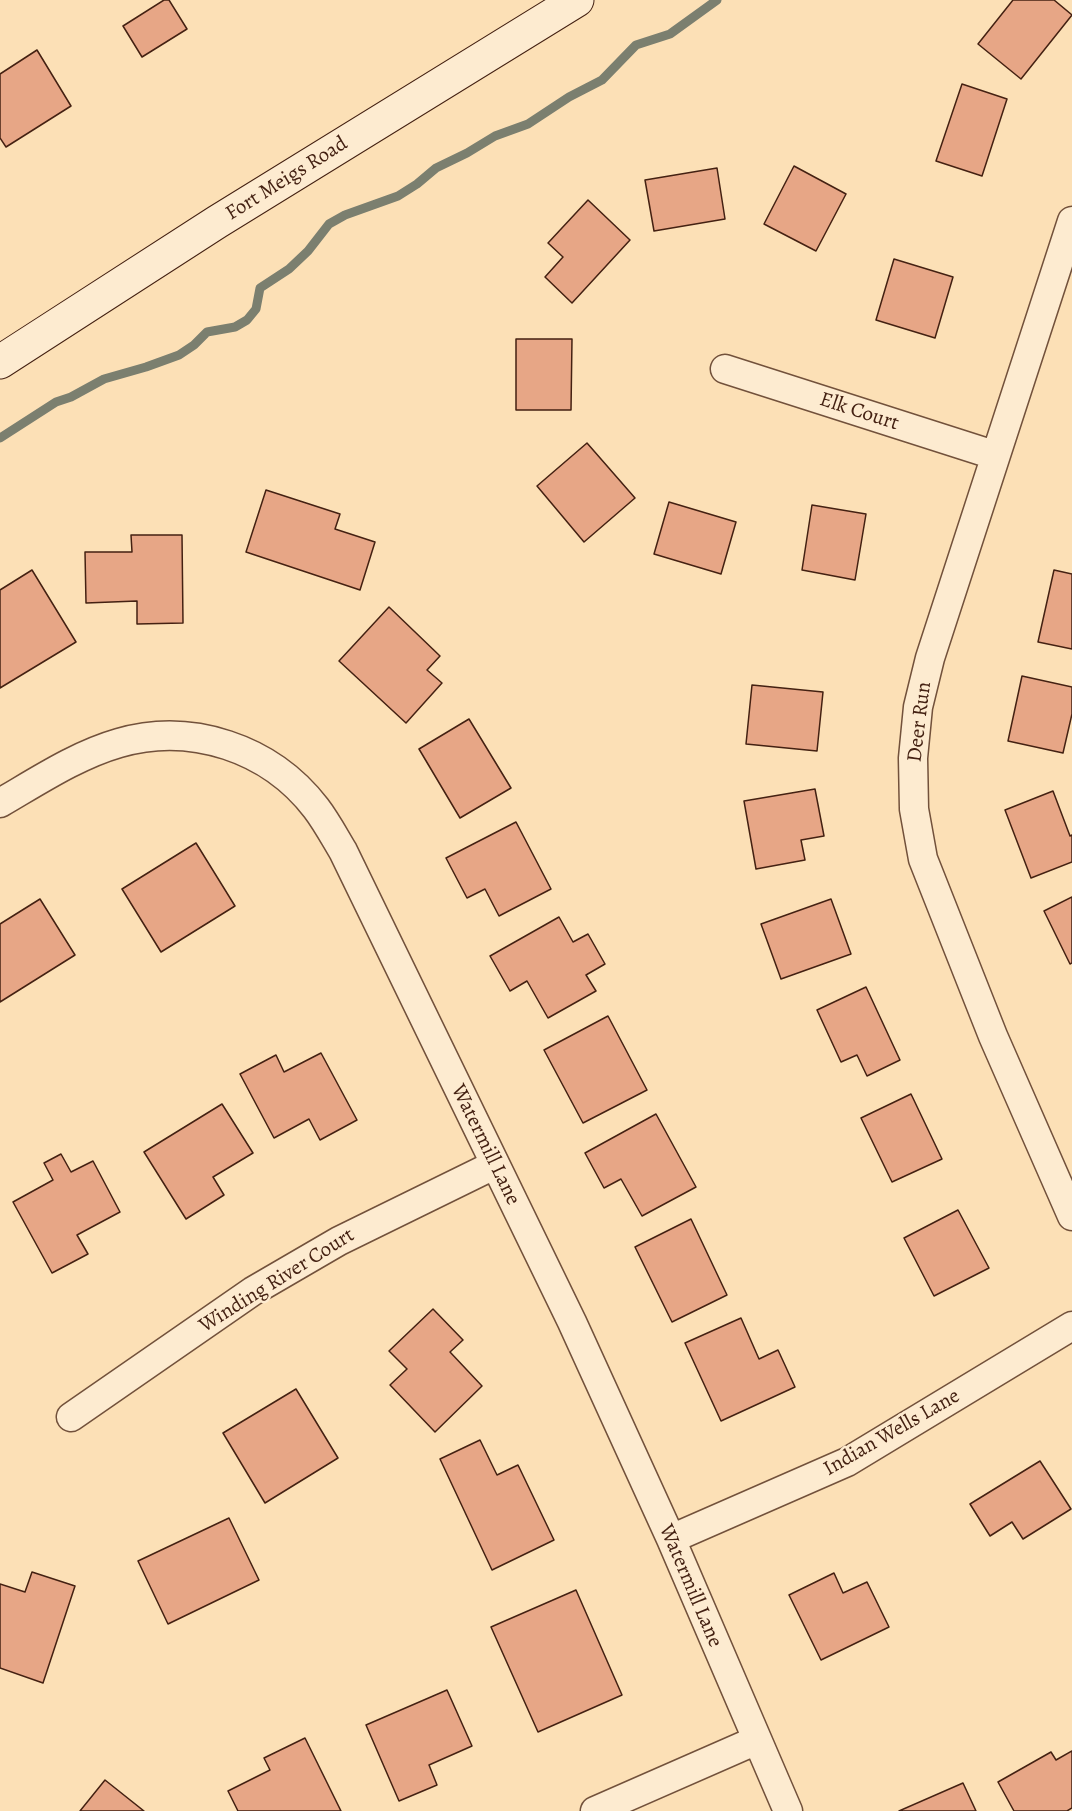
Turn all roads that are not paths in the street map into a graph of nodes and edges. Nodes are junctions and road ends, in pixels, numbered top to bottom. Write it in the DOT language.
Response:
graph roads {
  1 [pos="577,0"];
  2 [pos="1072,221"];
  3 [pos="0,362"];
  4 [pos="725,369"];
  5 [pos="994,455"];
  6 [pos="0,803"];
  7 [pos="494,1165"];
  8 [pos="1072,1216"];
  9 [pos="1072,1326"];
  10 [pos="71,1417"];
  11 [pos="670,1539"];
  12 [pos="757,1740"];
  13 [pos="595,1811"];
  14 [pos="788,1811"];
  1 -- 3 [label="street, Fort Meigs Road"];
  2 -- 5 [label="street, Deer Run"];
  4 -- 5 [label="street, Elk Court"];
  5 -- 8 [label="street, Deer Run"];
  6 -- 7 [label="street, Watermill Lane"];
  7 -- 10 [label="street, Winding River Court"];
  7 -- 11 [label="street, Watermill Lane"];
  9 -- 11 [label="street, Indian Wells Lane"];
  11 -- 12 [label="street, Watermill Lane"];
  12 -- 13 [label="street"];
  12 -- 14 [label="street, Watermill Lane"];
}
